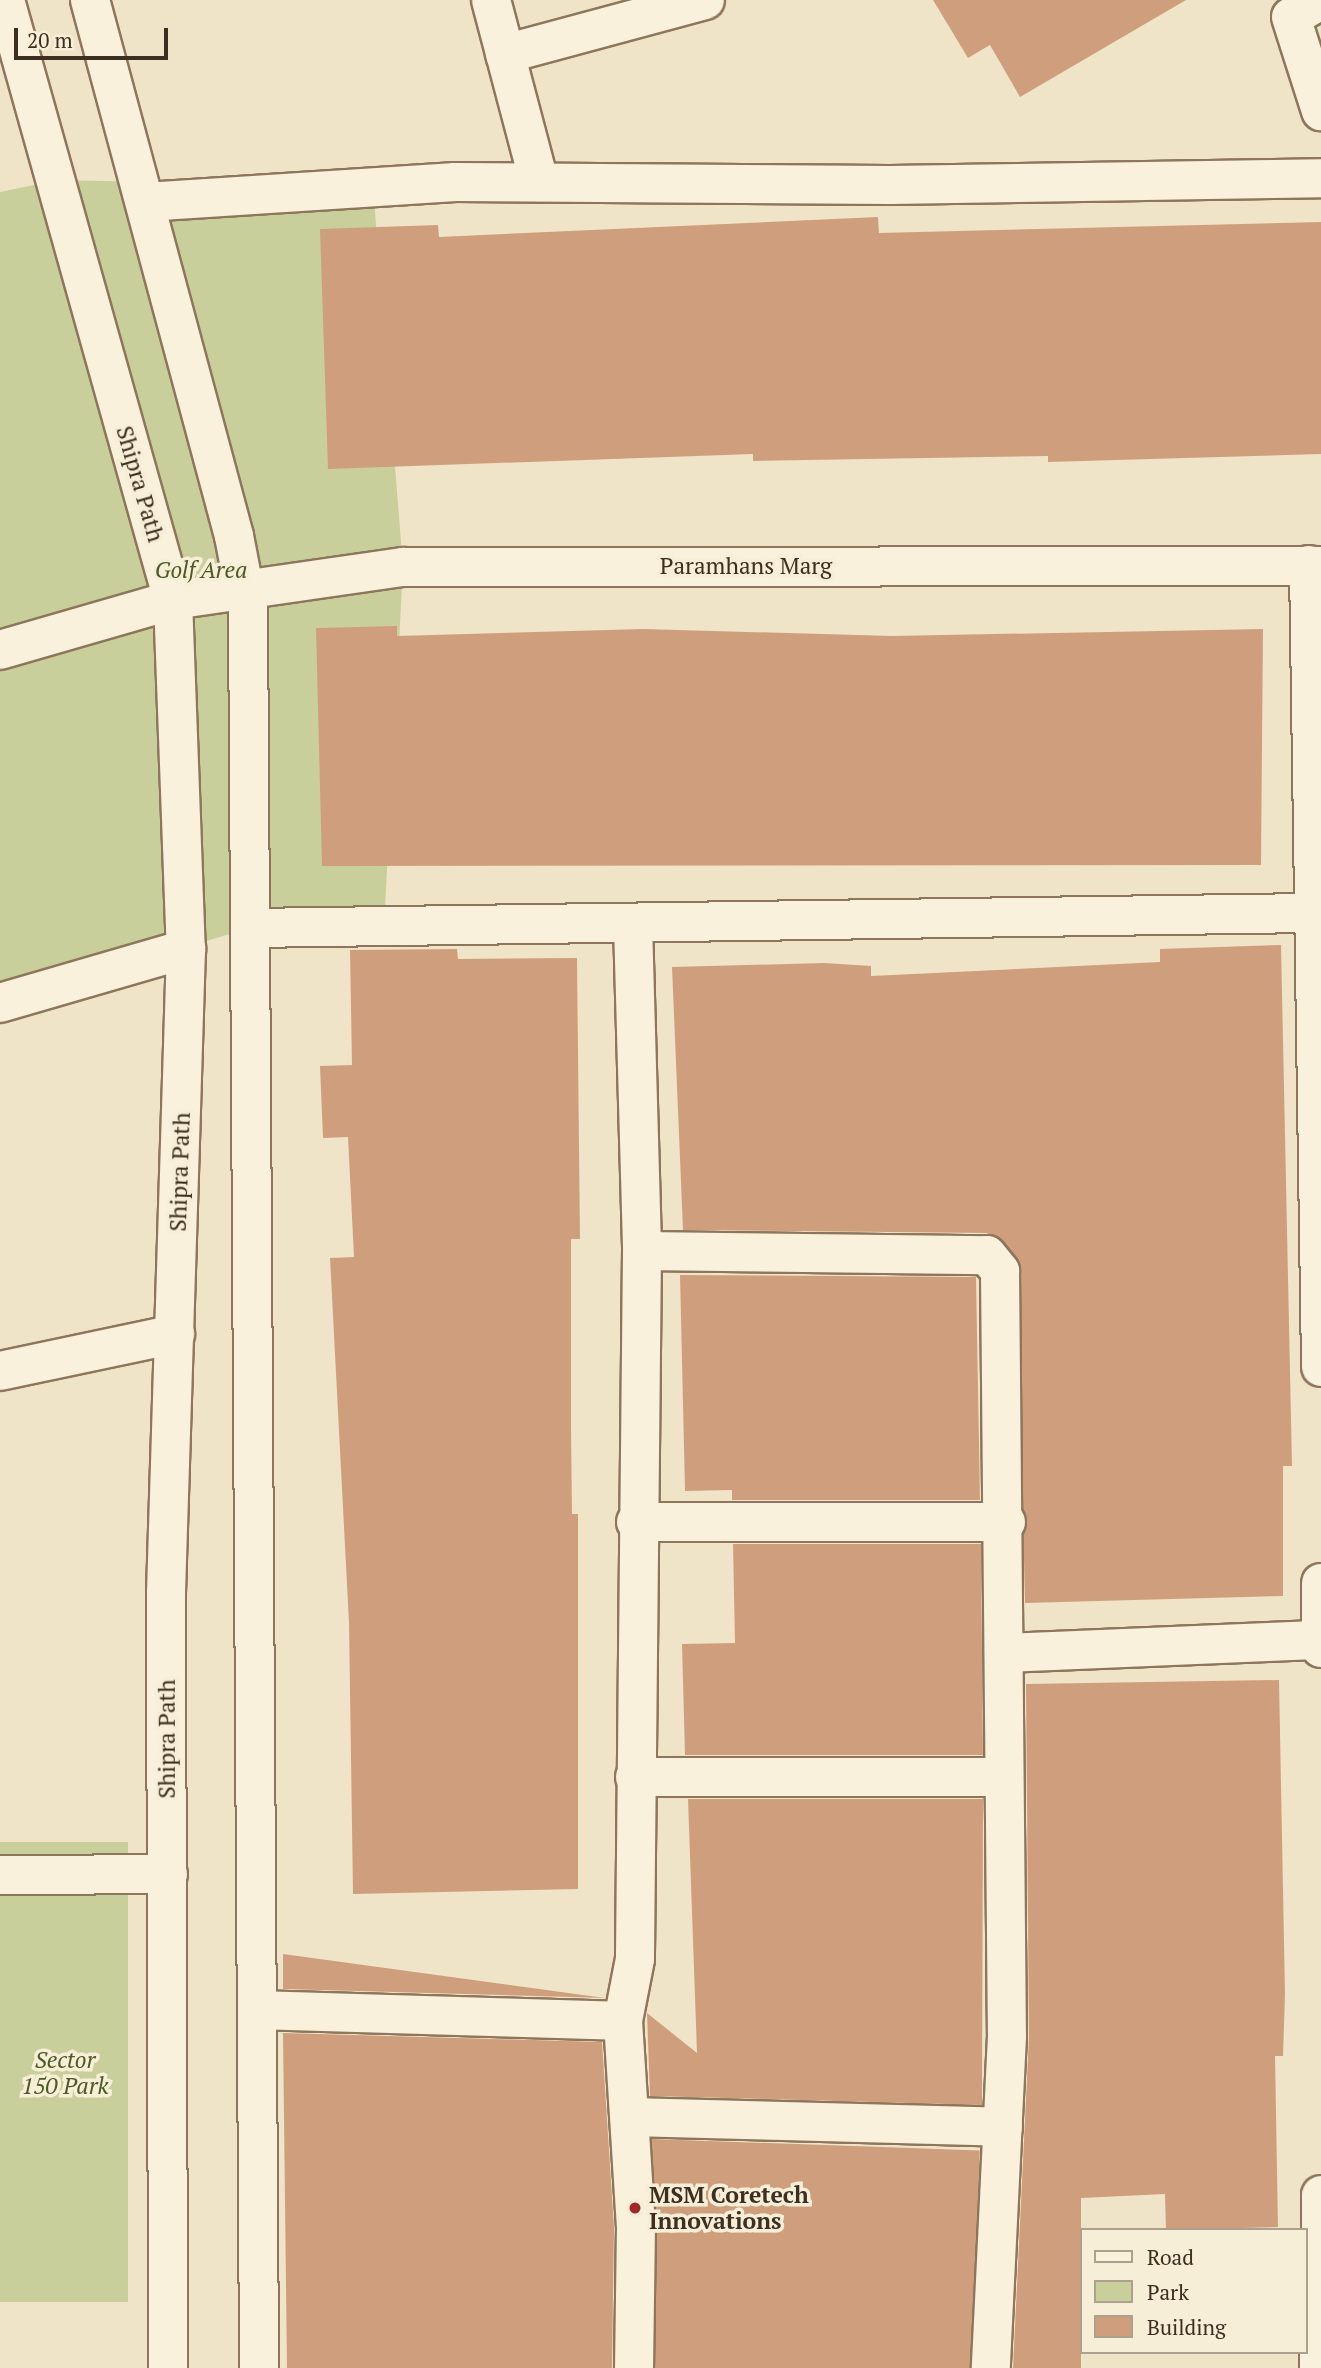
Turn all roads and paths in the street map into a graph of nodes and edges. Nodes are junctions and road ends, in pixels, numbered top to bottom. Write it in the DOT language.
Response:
graph roads {
  1 [pos="5,0"];
  2 [pos="90,0"];
  3 [pos="491,0"];
  4 [pos="705,0"];
  5 [pos="1298,6"];
  6 [pos="505,54"];
  7 [pos="1321,111"];
  8 [pos="1321,178"];
  9 [pos="539,183"];
  10 [pos="145,202"];
  11 [pos="1315,566"];
  12 [pos="247,585"];
  13 [pos="173,600"];
  14 [pos="0,650"];
  15 [pos="1314,913"];
  16 [pos="633,924"];
  17 [pos="250,928"];
  18 [pos="186,949"];
  19 [pos="0,1003"];
  20 [pos="642,1251"];
  21 [pos="175,1334"];
  22 [pos="1321,1367"];
  23 [pos="0,1371"];
  24 [pos="636,1522"];
  25 [pos="1006,1522"];
  26 [pos="1321,1583"];
  27 [pos="1321,1640"];
  28 [pos="1321,1648"];
  29 [pos="1006,1653"];
  30 [pos="635,1777"];
  31 [pos="1001,1777"];
  32 [pos="168,1874"];
  33 [pos="0,1875"];
  34 [pos="258,2010"];
  35 [pos="623,2021"];
  36 [pos="629,2117"];
  37 [pos="1003,2127"];
  38 [pos="1321,2195"];
  39 [pos="168,2368"];
  40 [pos="260,2368"];
  41 [pos="634,2368"];
  42 [pos="991,2368"];
  43 [pos="1319,2368"];
  1 -- 13 [label="street, Shipra Path"];
  2 -- 10 [label="street"];
  3 -- 6 [label="street"];
  4 -- 6 [label="street"];
  5 -- 7 [label="street"];
  6 -- 9 [label="street"];
  8 -- 9 [label="street"];
  9 -- 10 [label="street"];
  10 -- 12 [label="street"];
  11 -- 12 [label="street, Paramhans Marg"];
  11 -- 15 [label="street"];
  12 -- 13 [label="street, Paramhans Marg"];
  12 -- 17 [label="street"];
  13 -- 14 [label="street, Paramhans Marg"];
  13 -- 18 [label="street, Shipra Path"];
  15 -- 16 [label="street"];
  15 -- 22 [label="street"];
  16 -- 17 [label="street"];
  16 -- 20 [label="street"];
  17 -- 34 [label="street"];
  18 -- 19 [label="street"];
  18 -- 21 [label="street, Shipra Path"];
  20 -- 24 [label="street"];
  20 -- 25 [label="street"];
  21 -- 23 [label="street"];
  21 -- 32 [label="street, Shipra Path"];
  24 -- 25 [label="street"];
  24 -- 30 [label="street"];
  25 -- 29 [label="street"];
  26 -- 27 [label="street"];
  27 -- 28 [label="street"];
  27 -- 29 [label="street"];
  29 -- 31 [label="street"];
  30 -- 31 [label="street"];
  30 -- 35 [label="street"];
  31 -- 37 [label="street"];
  32 -- 33 [label="street"];
  32 -- 39 [label="street, Shipra Path"];
  34 -- 35 [label="street"];
  34 -- 40 [label="street"];
  35 -- 36 [label="street"];
  36 -- 37 [label="street"];
  36 -- 41 [label="street"];
  37 -- 42 [label="street"];
  38 -- 43 [label="street"];
}
